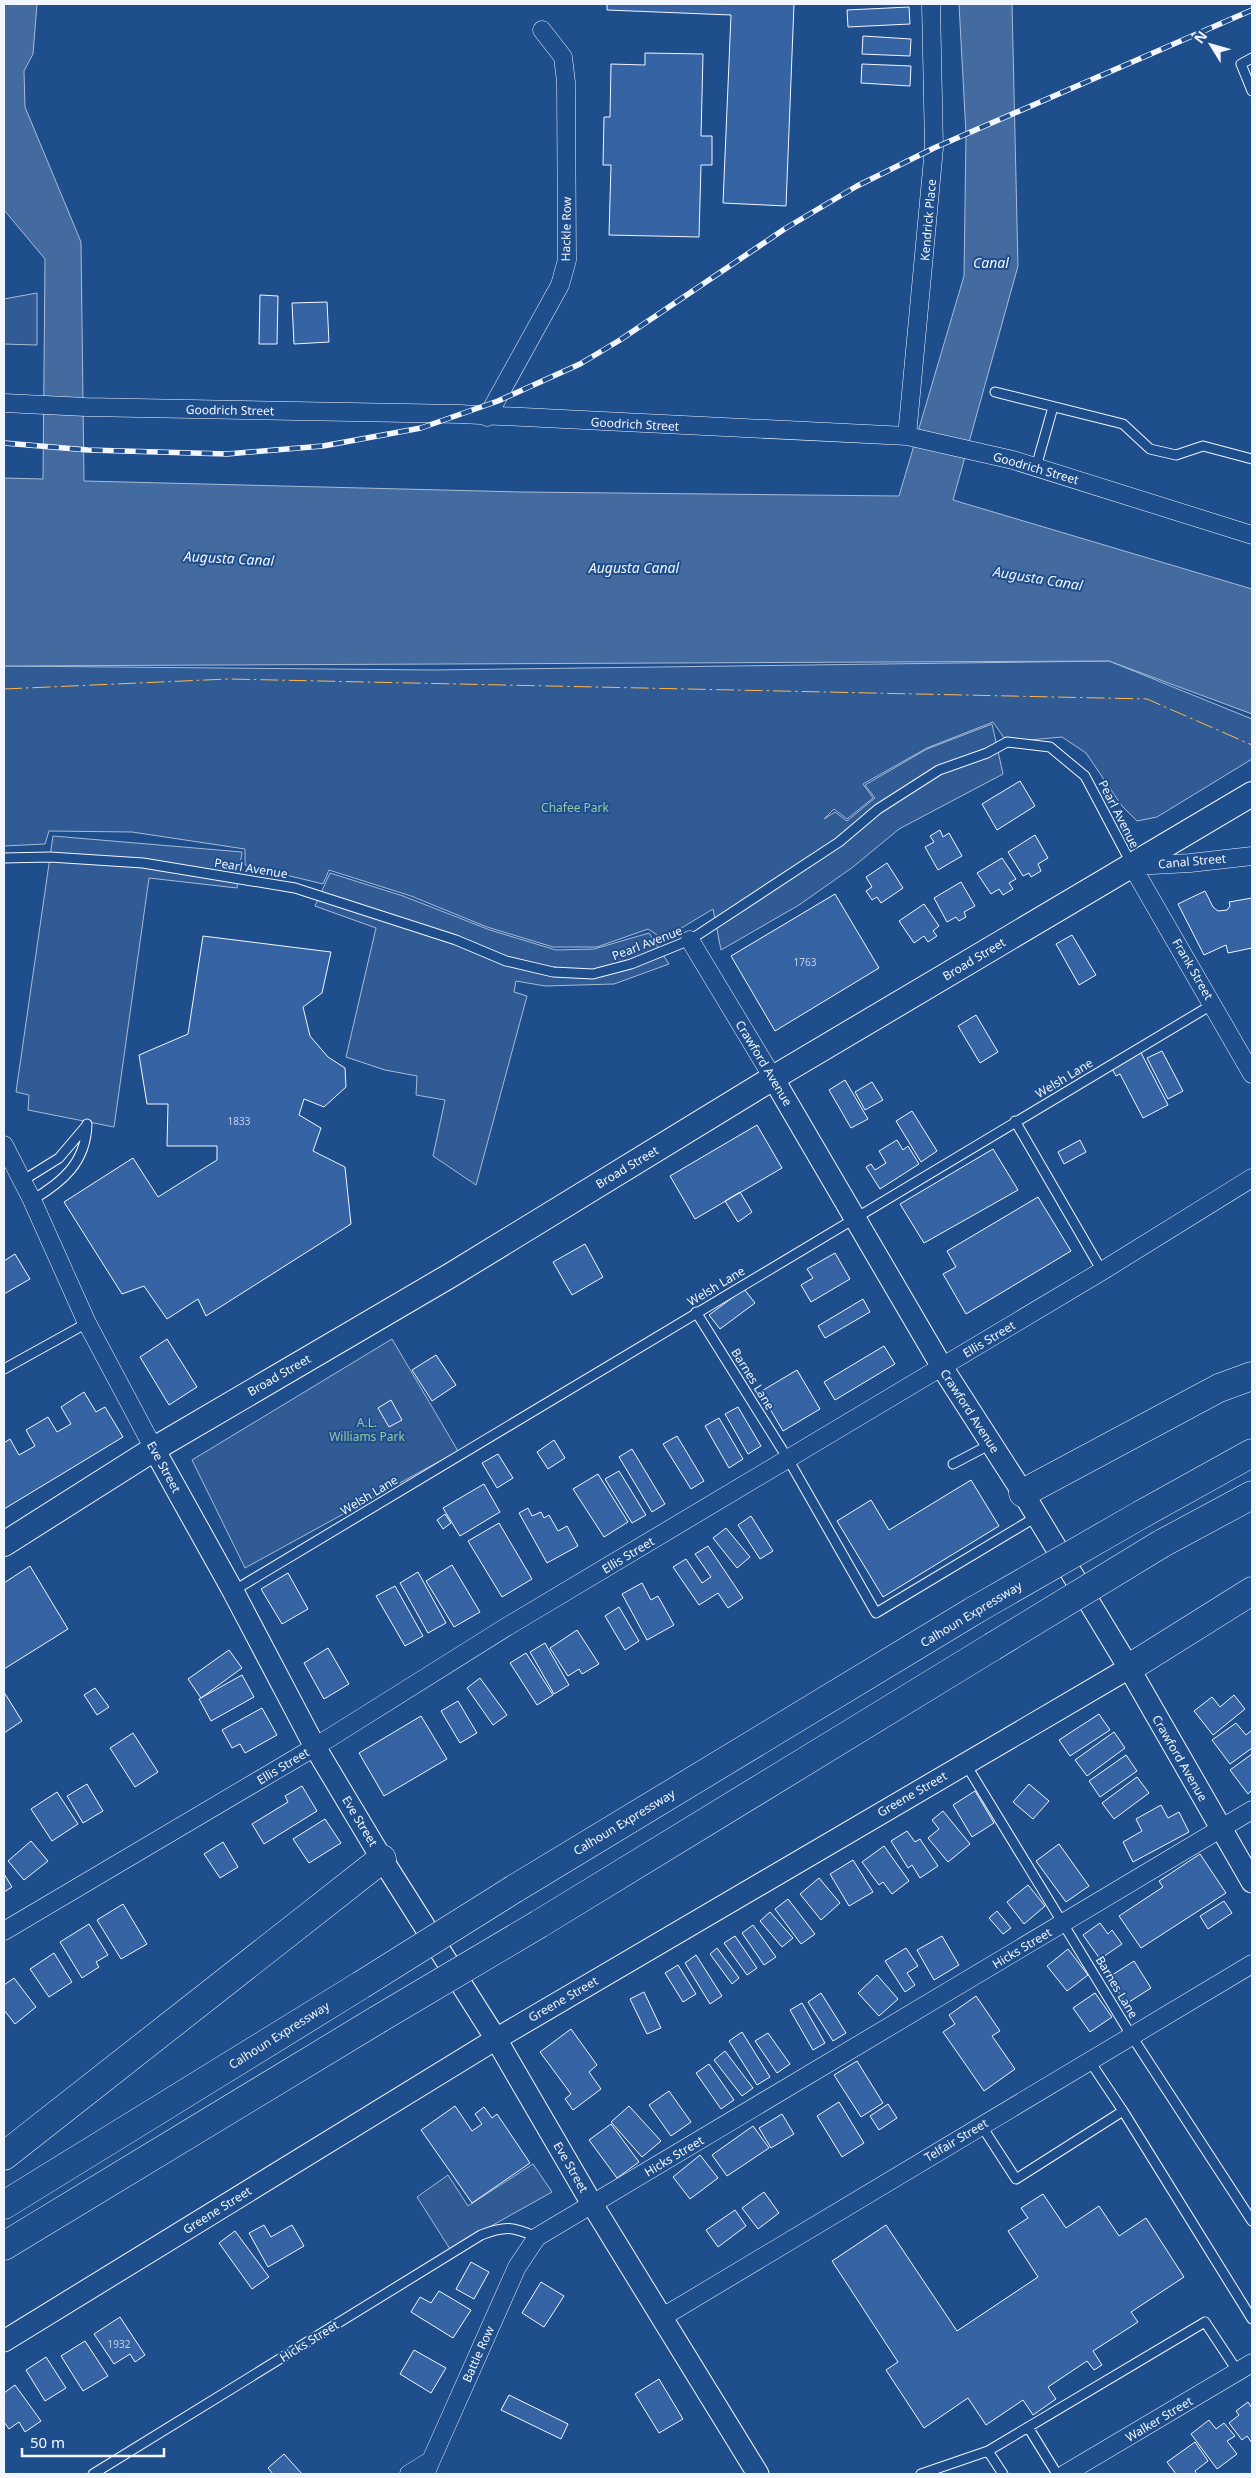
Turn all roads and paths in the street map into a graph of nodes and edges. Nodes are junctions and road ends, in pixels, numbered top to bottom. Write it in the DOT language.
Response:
graph roads {
  1 [pos="931,4"];
  2 [pos="542,30"];
  3 [pos="1252,58"];
  4 [pos="1252,92"];
  5 [pos="995,392"];
  6 [pos="4,402"];
  7 [pos="1053,407"];
  8 [pos="487,417"];
  9 [pos="908,437"];
  10 [pos="1252,459"];
  11 [pos="1036,467"];
  12 [pos="1252,535"];
  13 [pos="1252,794"];
  14 [pos="1252,856"];
  15 [pos="4,858"];
  16 [pos="1132,866"];
  17 [pos="690,940"];
  18 [pos="1213,1004"];
  19 [pos="1252,1074"];
  20 [pos="773,1078"];
  21 [pos="1015,1121"];
  22 [pos="4,1145"];
  23 [pos="1252,1178"];
  24 [pos="22,1181"];
  25 [pos="32,1200"];
  26 [pos="854,1218"];
  27 [pos="1102,1271"];
  28 [pos="696,1312"];
  29 [pos="87,1322"];
  30 [pos="942,1367"];
  31 [pos="4,1369"];
  32 [pos="1252,1376"];
  33 [pos="991,1443"];
  34 [pos="154,1449"];
  35 [pos="1252,1453"];
  36 [pos="788,1459"];
  37 [pos="952,1464"];
  38 [pos="1023,1493"];
  39 [pos="1252,1494"];
  40 [pos="1036,1517"];
  41 [pos="4,1544"];
  42 [pos="233,1591"];
  43 [pos="1252,1591"];
  44 [pos="1129,1668"];
  45 [pos="315,1746"];
  46 [pos="965,1763"];
  47 [pos="1252,1810"];
  48 [pos="1220,1828"];
  49 [pos="382,1859"];
  50 [pos="1252,1882"];
  51 [pos="1064,1923"];
  52 [pos="4,1930"];
  53 [pos="1252,1964"];
  54 [pos="1131,2035"];
  55 [pos="496,2039"];
  56 [pos="1089,2060"];
  57 [pos="1123,2111"];
  58 [pos="981,2125"];
  59 [pos="4,2156"];
  60 [pos="592,2204"];
  61 [pos="4,2205"];
  62 [pos="1252,2221"];
  63 [pos="537,2237"];
  64 [pos="4,2246"];
  65 [pos="661,2318"];
  66 [pos="1252,2319"];
  67 [pos="4,2341"];
  68 [pos="1245,2368"];
  69 [pos="1028,2427"];
  70 [pos="988,2450"];
  71 [pos="428,2468"];
  72 [pos="93,2474"];
  73 [pos="409,2474"];
  74 [pos="758,2474"];
  75 [pos="921,2474"];
  76 [pos="1002,2474"];
  77 [pos="1058,2474"];
  78 [pos="1065,2474"];
  1 -- 9 [label="street, Kendrick Place"];
  2 -- 8 [label="street, Hackle Row"];
  3 -- 4 [label="lane"];
  5 -- 7 [label="lane"];
  6 -- 8 [label="street, Goodrich Street"];
  7 -- 10 [label="lane"];
  7 -- 11 [label="lane"];
  8 -- 9 [label="street, Goodrich Street"];
  9 -- 11 [label="street, Goodrich Street"];
  11 -- 12 [label="street, Goodrich Street"];
  13 -- 16 [label="main road, Broad Street"];
  14 -- 16 [label="street, Canal Street"];
  15 -- 17 [label="lane, Pearl Avenue"];
  16 -- 17 [label="lane, Pearl Avenue"];
  16 -- 18 [label="street, Frank Street"];
  16 -- 20 [label="main road, Broad Street"];
  17 -- 20 [label="street, Crawford Avenue"];
  18 -- 19 [label="street, Frank Street"];
  18 -- 21 [label="lane, Welsh Lane"];
  20 -- 26 [label="street, Crawford Avenue"];
  20 -- 34 [label="main road, Broad Street"];
  21 -- 26 [label="lane, Welsh Lane"];
  21 -- 27 [label="lane"];
  22 -- 24 [label="street, Eve Street"];
  23 -- 27 [label="street, Ellis Street"];
  24 -- 25 [label="street, Eve Street"];
  24 -- 25 [label="lane"];
  25 -- 29 [label="street, Eve Street"];
  26 -- 28 [label="lane, Welsh Lane"];
  26 -- 30 [label="street, Crawford Avenue"];
  27 -- 30 [label="street, Ellis Street"];
  28 -- 36 [label="lane, Barnes Lane"];
  28 -- 42 [label="lane, Welsh Lane"];
  29 -- 31 [label="lane"];
  29 -- 34 [label="street, Eve Street"];
  30 -- 33 [label="street, Crawford Avenue"];
  30 -- 36 [label="street, Ellis Street"];
  32 -- 38 [label="highway"];
  33 -- 37 [label="lane"];
  33 -- 38 [label="street, Crawford Avenue"];
  34 -- 41 [label="main road, Broad Street"];
  34 -- 42 [label="street, Eve Street"];
  35 -- 61 [label="highway, Calhoun Expressway, bridge"];
  36 -- 40 [label="lane, Barnes Lane"];
  36 -- 45 [label="street, Ellis Street"];
  38 -- 40 [label="street, Crawford Avenue"];
  39 -- 64 [label="highway, bridge"];
  40 -- 44 [label="street, Crawford Avenue"];
  42 -- 45 [label="street, Eve Street"];
  43 -- 44 [label="highway"];
  44 -- 46 [label="street, Greene Street"];
  44 -- 48 [label="street, Crawford Avenue"];
  45 -- 49 [label="street, Eve Street"];
  45 -- 52 [label="street, Ellis Street"];
  46 -- 51 [label="lane, Barnes Lane"];
  46 -- 55 [label="street, Greene Street"];
  47 -- 48 [label="street, Hicks Street"];
  48 -- 50 [label="street, Crawford Avenue"];
  48 -- 51 [label="street, Hicks Street"];
  49 -- 55 [label="street, Eve Street"];
  49 -- 59 [label="highway"];
  51 -- 54 [label="lane, Barnes Lane"];
  51 -- 60 [label="street, Hicks Street"];
  53 -- 54 [label="street, Telfair Street"];
  54 -- 56 [label="street, Telfair Street"];
  54 -- 62 [label="lane, Barnes Lane"];
  55 -- 60 [label="street, Eve Street"];
  55 -- 67 [label="street, Greene Street"];
  56 -- 57 [label="lane"];
  56 -- 58 [label="street, Telfair Street"];
  57 -- 58 [label="lane"];
  57 -- 66 [label="lane"];
  58 -- 65 [label="street, Telfair Street"];
  60 -- 63 [label="street, Hicks Street"];
  60 -- 65 [label="street, Eve Street"];
  63 -- 71 [label="street, Battle Row"];
  63 -- 72 [label="lane, Hicks Street"];
  65 -- 74 [label="street, Eve Street"];
  68 -- 69 [label="lane"];
  68 -- 78 [label="street, Walker Street"];
  69 -- 70 [label="lane"];
  69 -- 77 [label="lane"];
  70 -- 75 [label="lane"];
  70 -- 76 [label="lane"];
  71 -- 73 [label="street"];
}
